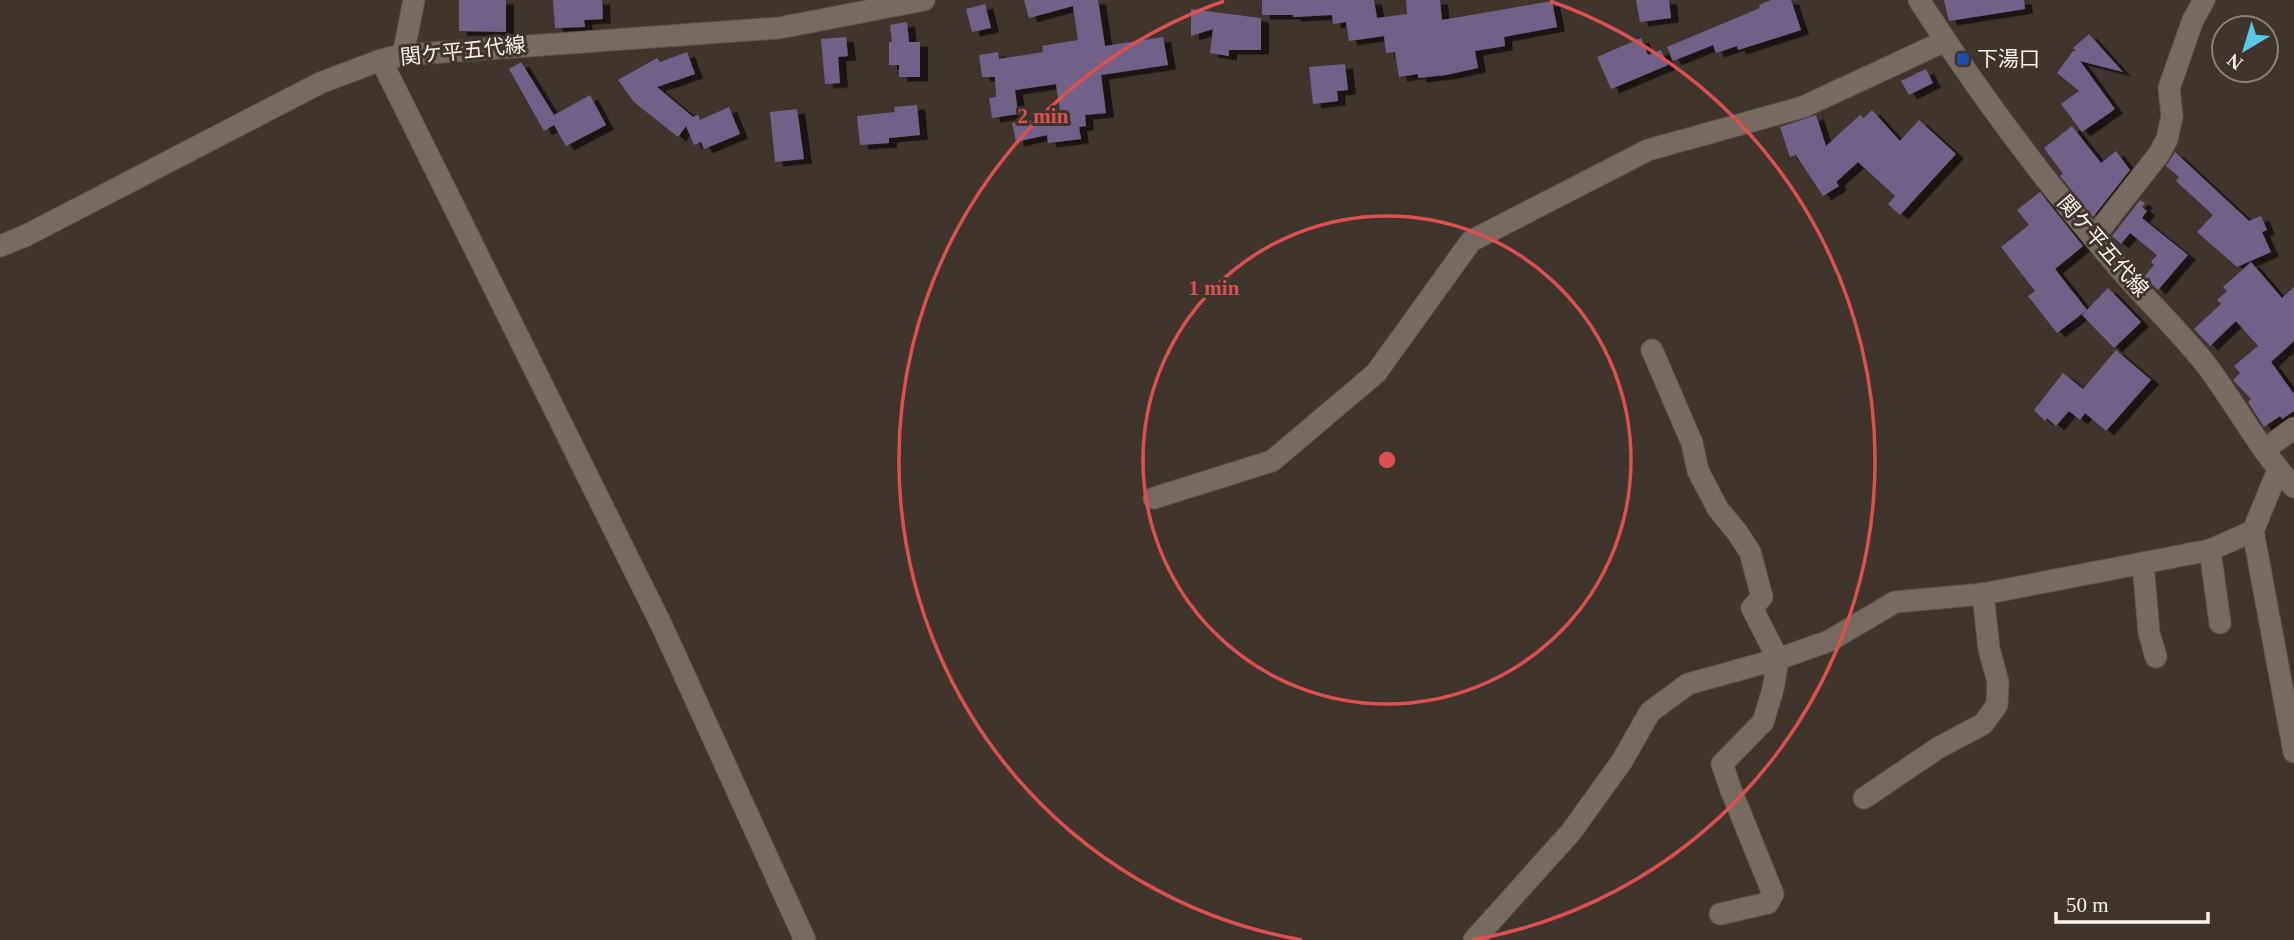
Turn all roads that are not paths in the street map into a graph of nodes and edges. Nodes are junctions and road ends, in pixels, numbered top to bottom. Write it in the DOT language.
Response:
graph roads {
  1 [pos="414,0"];
  2 [pos="924,0"];
  3 [pos="1919,0"];
  4 [pos="2204,0"];
  5 [pos="1945,41"];
  6 [pos="403,55"];
  7 [pos="382,60"];
  8 [pos="2094,237"];
  9 [pos="0,246"];
  10 [pos="1652,350"];
  11 [pos="2294,428"];
  12 [pos="2264,450"];
  13 [pos="2278,470"];
  14 [pos="2294,487"];
  15 [pos="1154,498"];
  16 [pos="2253,531"];
  17 [pos="2210,550"];
  18 [pos="2143,562"];
  19 [pos="1983,594"];
  20 [pos="2220,623"];
  21 [pos="2156,657"];
  22 [pos="1777,659"];
  23 [pos="2294,752"];
  24 [pos="1864,798"];
  25 [pos="1720,914"];
  26 [pos="804,940"];
  27 [pos="1474,940"];
  1 -- 6 [label="street"];
  2 -- 6 [label="street, 関ケ平五代線"];
  3 -- 5 [label="street, 関ケ平五代線"];
  4 -- 8 [label="street"];
  5 -- 8 [label="street, 関ケ平五代線"];
  5 -- 15 [label="street"];
  6 -- 7 [label="street, 関ケ平五代線"];
  7 -- 9 [label="street, 関ケ平五代線"];
  7 -- 26 [label="street"];
  8 -- 12 [label="street, 関ケ平五代線"];
  10 -- 22 [label="street"];
  11 -- 12 [label="street"];
  12 -- 13 [label="street, 関ケ平五代線"];
  13 -- 14 [label="street, 関ケ平五代線"];
  13 -- 16 [label="street"];
  16 -- 17 [label="street"];
  16 -- 23 [label="street"];
  17 -- 18 [label="street"];
  17 -- 20 [label="street"];
  18 -- 19 [label="street"];
  18 -- 21 [label="street"];
  19 -- 22 [label="street"];
  19 -- 24 [label="street"];
  22 -- 25 [label="street"];
  22 -- 27 [label="street"];
}
